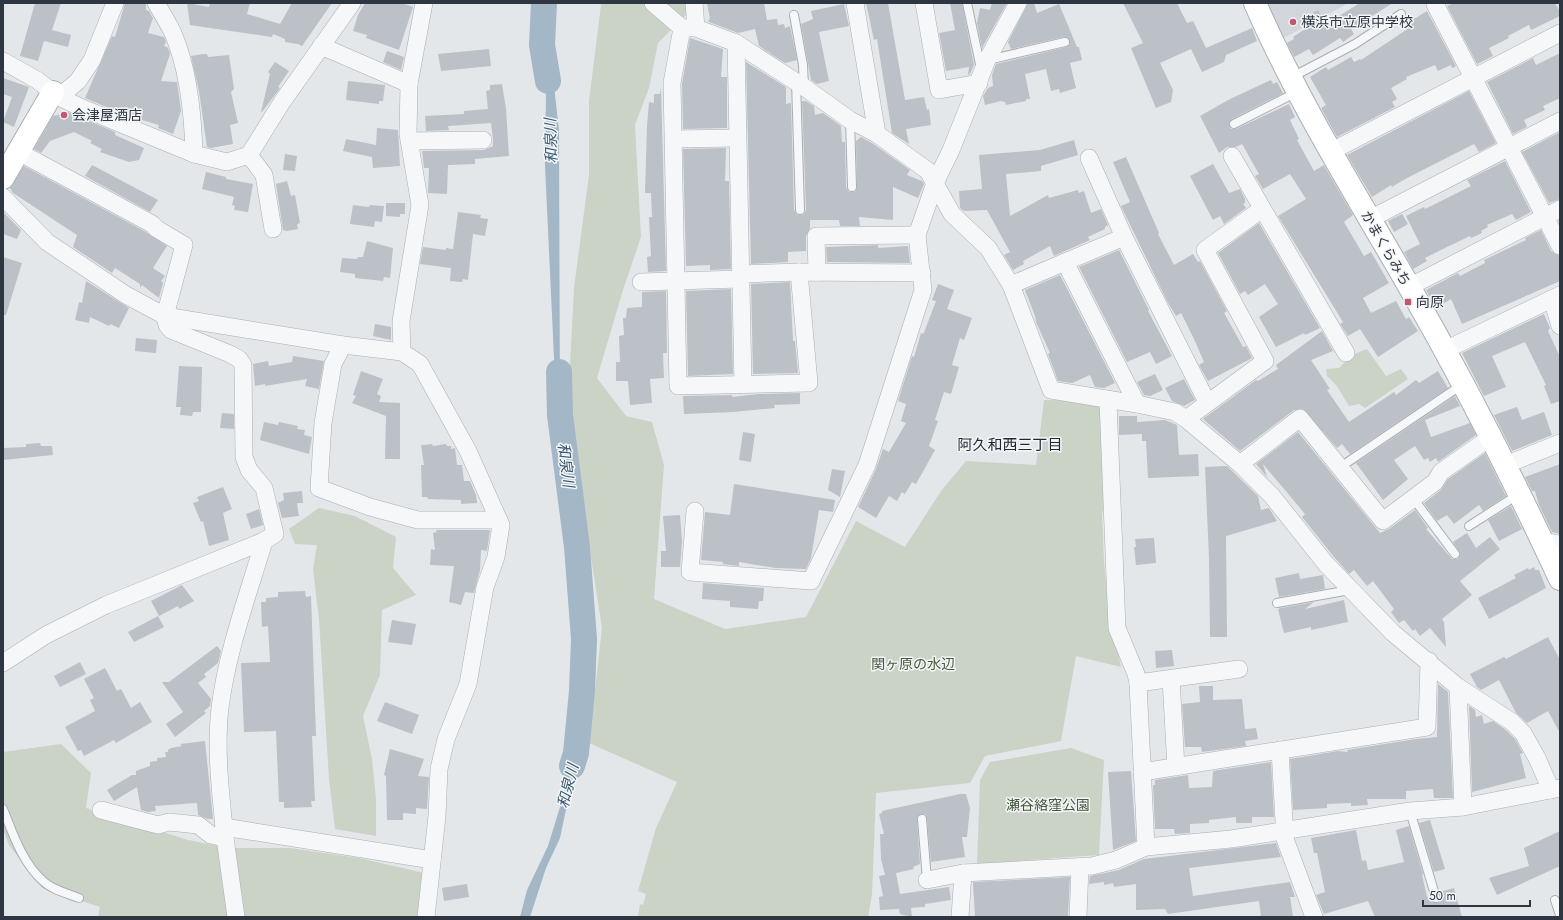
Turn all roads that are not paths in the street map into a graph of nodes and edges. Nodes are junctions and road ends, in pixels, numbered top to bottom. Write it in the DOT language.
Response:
graph roads {
  1 [pos="115,3"];
  2 [pos="156,3"];
  3 [pos="352,3"];
  4 [pos="424,3"];
  5 [pos="653,3"];
  6 [pos="694,3"];
  7 [pos="855,3"];
  8 [pos="924,3"];
  9 [pos="967,3"];
  10 [pos="1018,3"];
  11 [pos="1255,3"];
  12 [pos="1437,3"];
  13 [pos="1401,14"];
  14 [pos="794,15"];
  15 [pos="689,28"];
  16 [pos="1560,33"];
  17 [pos="1065,42"];
  18 [pos="736,43"];
  19 [pos="321,46"];
  20 [pos="3,61"];
  21 [pos="983,72"];
  22 [pos="1473,78"];
  23 [pos="409,84"];
  24 [pos="800,84"];
  25 [pos="1293,85"];
  26 [pos="56,95"];
  27 [pos="850,120"];
  28 [pos="1560,121"];
  29 [pos="1234,124"];
  30 [pos="877,134"];
  31 [pos="737,138"];
  32 [pos="674,139"];
  33 [pos="483,140"];
  34 [pos="410,141"];
  35 [pos="1509,147"];
  36 [pos="17,151"];
  37 [pos="1330,152"];
  38 [pos="194,154"];
  39 [pos="249,155"];
  40 [pos="1232,156"];
  41 [pos="1089,158"];
  42 [pos="3,178"];
  43 [pos="935,183"];
  44 [pos="852,187"];
  45 [pos="3,197"];
  46 [pos="1262,209"];
  47 [pos="1560,209"];
  48 [pos="800,210"];
  49 [pos="1545,216"];
  50 [pos="1370,219"];
  51 [pos="273,229"];
  52 [pos="917,235"];
  53 [pos="1124,237"];
  54 [pos="1560,246"];
  55 [pos="1066,262"];
  56 [pos="798,272"];
  57 [pos="817,272"];
  58 [pos="922,273"];
  59 [pos="740,276"];
  60 [pos="675,281"];
  61 [pos="641,282"];
  62 [pos="1011,285"];
  63 [pos="1409,287"];
  64 [pos="1556,297"];
  65 [pos="165,316"];
  66 [pos="1560,326"];
  67 [pos="343,345"];
  68 [pos="1445,350"];
  69 [pos="402,352"];
  70 [pos="1346,353"];
  71 [pos="1463,384"];
  72 [pos="743,385"];
  73 [pos="1108,400"];
  74 [pos="1207,402"];
  75 [pos="1137,404"];
  76 [pos="1186,419"];
  77 [pos="1491,437"];
  78 [pos="1560,444"];
  79 [pos="1240,464"];
  80 [pos="1505,465"];
  81 [pos="1339,468"];
  82 [pos="1519,493"];
  83 [pos="1413,498"];
  84 [pos="695,511"];
  85 [pos="498,520"];
  86 [pos="1469,526"];
  87 [pos="264,541"];
  88 [pos="1552,543"];
  89 [pos="1455,554"];
  90 [pos="1560,579"];
  91 [pos="1350,590"];
  92 [pos="1277,603"];
  93 [pos="1429,661"];
  94 [pos="3,663"];
  95 [pos="1239,669"];
  96 [pos="1170,679"];
  97 [pos="1138,683"];
  98 [pos="1458,687"];
  99 [pos="1280,750"];
  100 [pos="1176,767"];
  101 [pos="1142,772"];
  102 [pos="1555,789"];
  103 [pos="1463,807"];
  104 [pos="3,809"];
  105 [pos="101,810"];
  106 [pos="1410,812"];
  107 [pos="922,819"];
  108 [pos="1283,829"];
  109 [pos="225,832"];
  110 [pos="1146,848"];
  111 [pos="432,860"];
  112 [pos="1080,867"];
  113 [pos="963,873"];
  114 [pos="927,880"];
  115 [pos="79,898"];
  116 [pos="1436,898"];
  117 [pos="1555,900"];
  118 [pos="1560,915"];
  119 [pos="236,917"];
  120 [pos="426,917"];
  121 [pos="960,917"];
  122 [pos="1078,917"];
  123 [pos="1314,917"];
  1 -- 26 [label="street"];
  2 -- 38 [label="street"];
  3 -- 19 [label="street"];
  4 -- 23 [label="street"];
  5 -- 15 [label="street"];
  6 -- 15 [label="street"];
  7 -- 30 [label="street"];
  8 -- 21 [label="street"];
  9 -- 21 [label="lane"];
  10 -- 21 [label="street"];
  11 -- 25 [label="street, かまくらみち"];
  12 -- 22 [label="street"];
  13 -- 25 [label="lane"];
  14 -- 24 [label="lane"];
  15 -- 18 [label="street"];
  15 -- 32 [label="street"];
  16 -- 22 [label="street"];
  17 -- 21 [label="lane"];
  18 -- 24 [label="street"];
  18 -- 31 [label="street"];
  19 -- 23 [label="street"];
  19 -- 39 [label="street"];
  20 -- 26 [label="street"];
  21 -- 43 [label="street"];
  22 -- 35 [label="street"];
  22 -- 37 [label="street"];
  23 -- 34 [label="street"];
  24 -- 27 [label="street"];
  24 -- 48 [label="lane"];
  25 -- 29 [label="lane"];
  25 -- 37 [label="street, かまくらみち"];
  26 -- 36 [label="street"];
  26 -- 38 [label="street"];
  27 -- 30 [label="street"];
  27 -- 44 [label="lane"];
  28 -- 35 [label="street"];
  30 -- 43 [label="street"];
  31 -- 32 [label="street"];
  31 -- 59 [label="street"];
  32 -- 60 [label="street"];
  33 -- 34 [label="street"];
  34 -- 69 [label="street"];
  35 -- 49 [label="street"];
  35 -- 50 [label="street"];
  36 -- 42 [label="street"];
  36 -- 65 [label="street"];
  37 -- 50 [label="street, かまくらみち"];
  38 -- 39 [label="street"];
  39 -- 51 [label="street"];
  40 -- 46 [label="street"];
  41 -- 53 [label="street"];
  43 -- 52 [label="street"];
  43 -- 62 [label="street"];
  45 -- 65 [label="street"];
  46 -- 70 [label="street"];
  46 -- 74 [label="street"];
  47 -- 49 [label="street"];
  49 -- 54 [label="street"];
  49 -- 63 [label="street"];
  50 -- 63 [label="street, かまくらみち"];
  52 -- 57 [label="street"];
  52 -- 58 [label="street"];
  53 -- 55 [label="street"];
  53 -- 74 [label="street"];
  55 -- 62 [label="street"];
  55 -- 75 [label="street"];
  56 -- 57 [label="street"];
  56 -- 59 [label="street"];
  56 -- 72 [label="street"];
  57 -- 58 [label="street"];
  58 -- 84 [label="street"];
  59 -- 60 [label="street"];
  59 -- 72 [label="street"];
  60 -- 61 [label="street"];
  60 -- 72 [label="street"];
  62 -- 73 [label="street"];
  63 -- 68 [label="street, かまくらみち"];
  64 -- 66 [label="street"];
  64 -- 68 [label="street"];
  65 -- 67 [label="street"];
  65 -- 87 [label="street"];
  67 -- 69 [label="street"];
  67 -- 85 [label="street"];
  68 -- 71 [label="street, かまくらみち"];
  69 -- 85 [label="street"];
  71 -- 77 [label="street, かまくらみち"];
  71 -- 81 [label="lane"];
  73 -- 75 [label="street"];
  73 -- 97 [label="street"];
  74 -- 76 [label="street"];
  75 -- 76 [label="street"];
  76 -- 79 [label="street"];
  77 -- 80 [label="street, かまくらみち"];
  77 -- 83 [label="street"];
  78 -- 80 [label="street"];
  79 -- 81 [label="street"];
  79 -- 91 [label="street"];
  80 -- 82 [label="street, かまくらみち"];
  81 -- 83 [label="street"];
  82 -- 86 [label="lane"];
  82 -- 88 [label="street, かまくらみち"];
  83 -- 89 [label="lane"];
  85 -- 111 [label="street"];
  87 -- 94 [label="street"];
  87 -- 109 [label="street"];
  88 -- 90 [label="street, かまくらみち"];
  91 -- 92 [label="lane"];
  91 -- 93 [label="street"];
  93 -- 98 [label="street"];
  93 -- 99 [label="street"];
  95 -- 96 [label="street"];
  96 -- 97 [label="street"];
  96 -- 100 [label="street"];
  97 -- 101 [label="street"];
  98 -- 102 [label="street"];
  98 -- 103 [label="street"];
  99 -- 100 [label="street"];
  99 -- 108 [label="street"];
  100 -- 101 [label="street"];
  101 -- 110 [label="street"];
  102 -- 103 [label="street"];
  103 -- 106 [label="street"];
  104 -- 115 [label="lane"];
  105 -- 109 [label="street"];
  106 -- 108 [label="street"];
  106 -- 116 [label="lane"];
  107 -- 114 [label="lane"];
  108 -- 110 [label="street"];
  108 -- 123 [label="street"];
  109 -- 111 [label="street"];
  109 -- 119 [label="street"];
  110 -- 112 [label="street"];
  111 -- 120 [label="street"];
  112 -- 113 [label="street"];
  112 -- 122 [label="street"];
  113 -- 114 [label="street"];
  113 -- 121 [label="street"];
  117 -- 118 [label="lane"];
}
